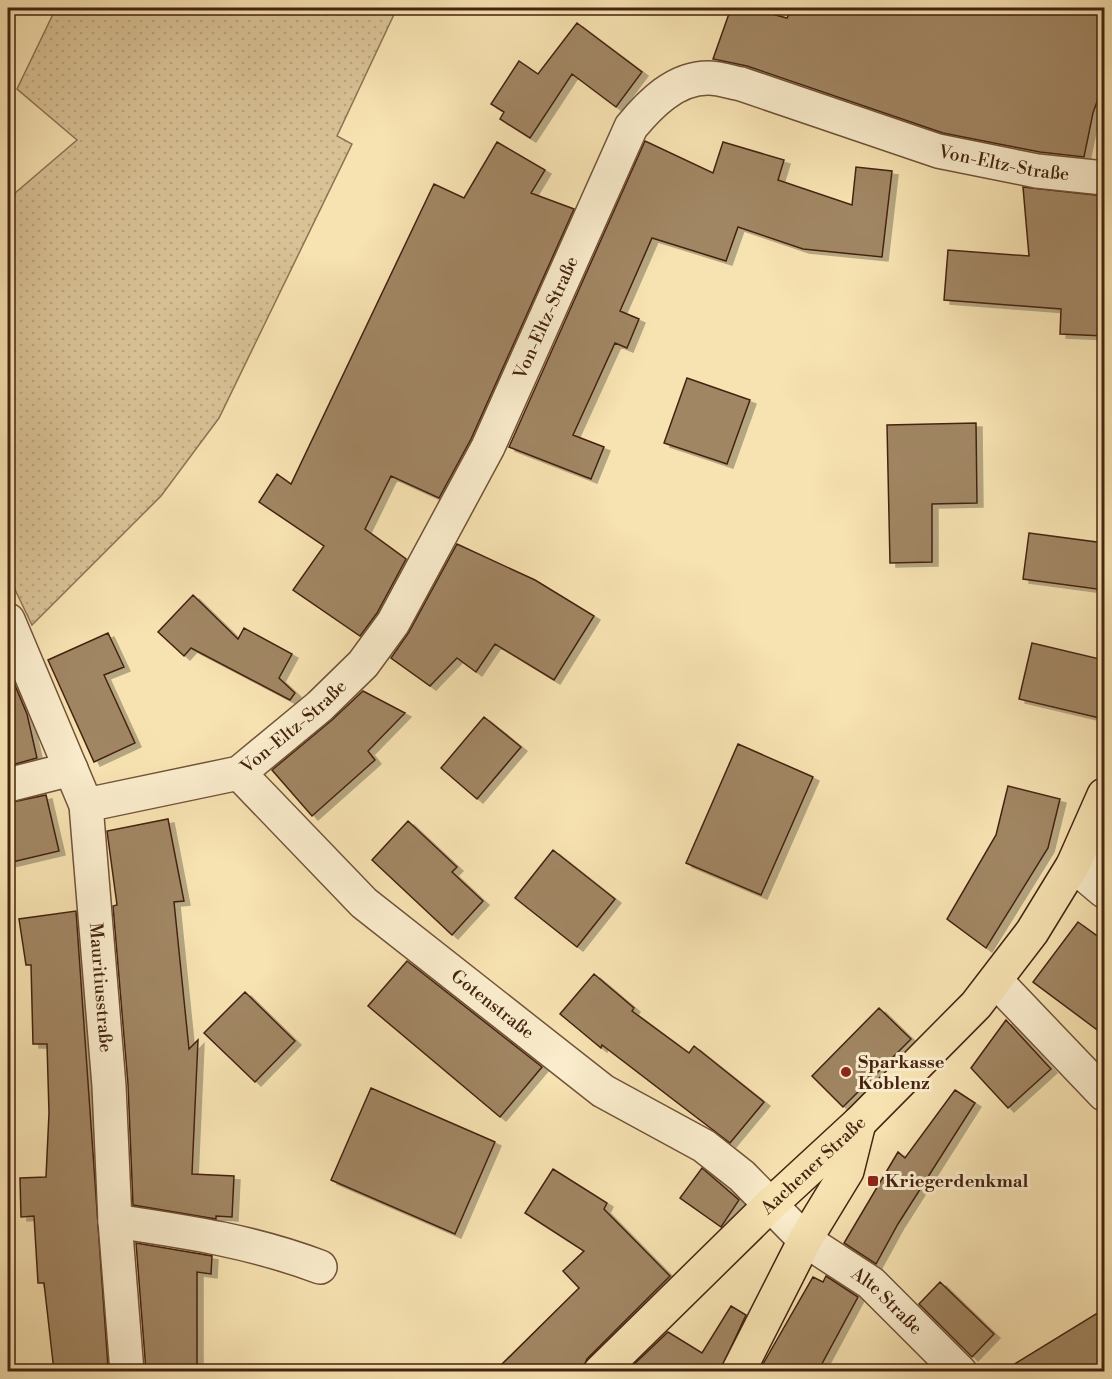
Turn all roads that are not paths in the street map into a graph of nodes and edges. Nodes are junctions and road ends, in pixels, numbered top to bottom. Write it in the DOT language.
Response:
graph roads {
  1 [pos="1104,178"];
  2 [pos="8,620"];
  3 [pos="71,769"];
  4 [pos="239,774"];
  5 [pos="8,785"];
  6 [pos="1104,795"];
  7 [pos="86,806"];
  8 [pos="1088,852"];
  9 [pos="1104,891"];
  10 [pos="996,981"];
  11 [pos="1104,1094"];
  12 [pos="859,1123"];
  13 [pos="770,1205"];
  14 [pos="115,1221"];
  15 [pos="805,1240"];
  16 [pos="320,1267"];
  17 [pos="127,1371"];
  18 [pos="600,1371"];
  19 [pos="738,1371"];
  20 [pos="960,1371"];
  1 -- 4 [label="street, Von-Eltz-Straße"];
  2 -- 3 [label="street, Mauritiusstraße"];
  3 -- 5 [label="street"];
  3 -- 7 [label="street, Mauritiusstraße"];
  4 -- 7 [label="street, Von-Eltz-Straße"];
  4 -- 13 [label="street, Gotenstraße"];
  6 -- 8 [label="main road, Aachener Straße"];
  7 -- 14 [label="street, Mauritiusstraße"];
  8 -- 9 [label="street"];
  8 -- 10 [label="main road, Aachener Straße"];
  10 -- 11 [label="street"];
  10 -- 12 [label="main road, Aachener Straße"];
  12 -- 13 [label="main road, Aachener Straße"];
  12 -- 15 [label="main road"];
  13 -- 15 [label="street, Alte Straße"];
  13 -- 18 [label="main road, Aachener Straße"];
  14 -- 16 [label="street"];
  14 -- 17 [label="street, Mauritiusstraße"];
  15 -- 19 [label="main road"];
  15 -- 20 [label="street, Alte Straße"];
}
